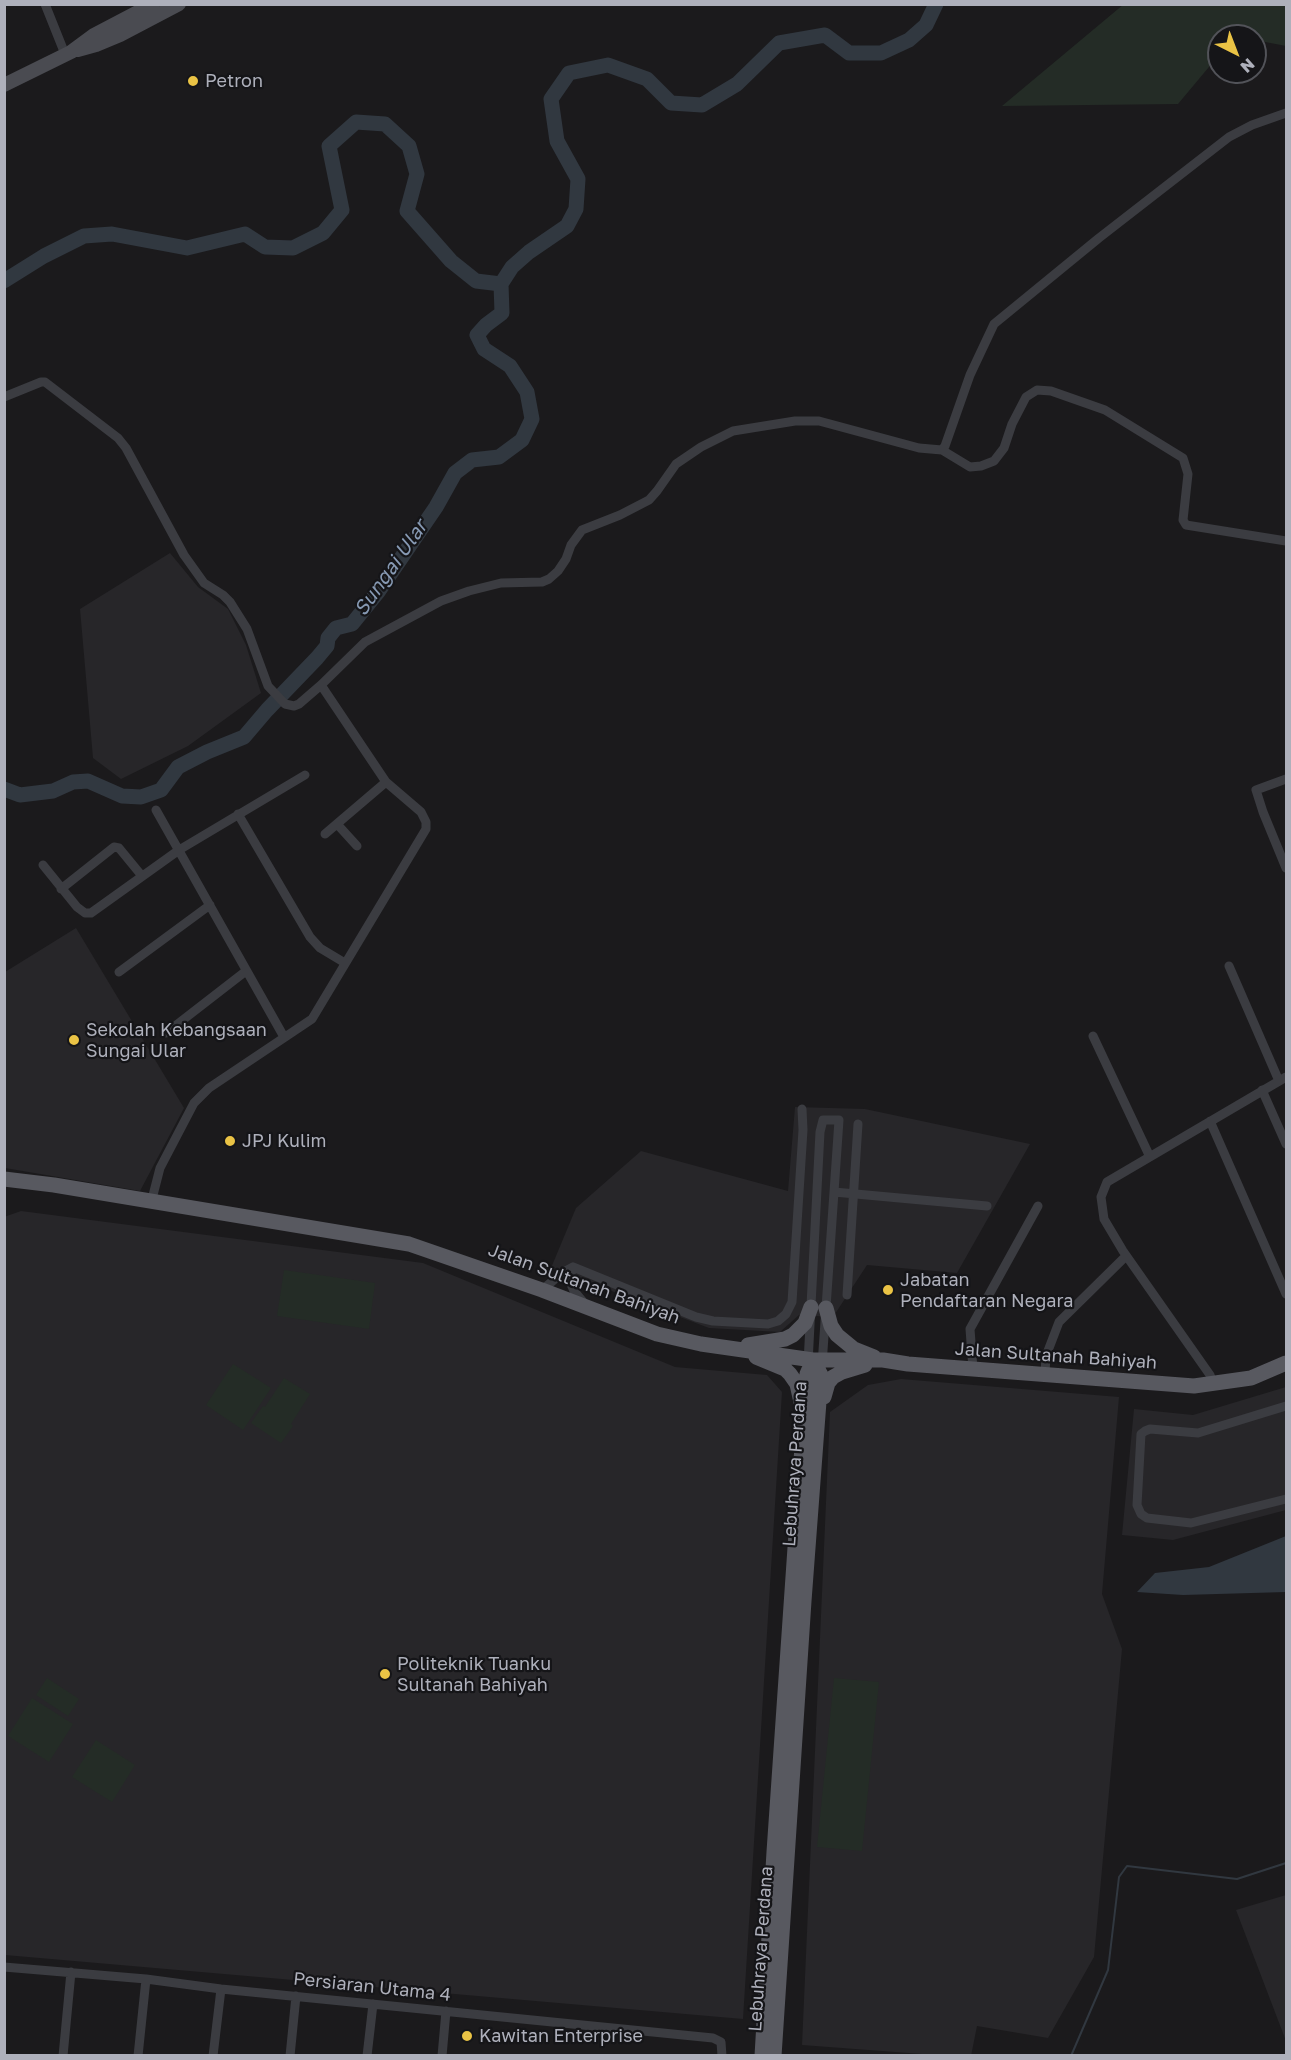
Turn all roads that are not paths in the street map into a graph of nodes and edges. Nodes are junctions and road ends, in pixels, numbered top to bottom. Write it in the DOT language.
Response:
graph roads {
  1 [pos="45,4"];
  2 [pos="178,4"];
  3 [pos="136,8"];
  4 [pos="153,11"];
  5 [pos="129,30"];
  6 [pos="68,53"];
  7 [pos="4,85"];
  8 [pos="1287,113"];
  9 [pos="4,397"];
  10 [pos="942,450"];
  11 [pos="1287,542"];
  12 [pos="321,685"];
  13 [pos="305,775"];
  14 [pos="1287,778"];
  15 [pos="386,782"];
  16 [pos="156,810"];
  17 [pos="238,814"];
  18 [pos="337,824"];
  19 [pos="325,834"];
  20 [pos="357,846"];
  21 [pos="179,850"];
  22 [pos="43,865"];
  23 [pos="1287,868"];
  24 [pos="142,876"];
  25 [pos="61,888"];
  26 [pos="210,905"];
  27 [pos="345,963"];
  28 [pos="1229,966"];
  29 [pos="246,971"];
  30 [pos="119,972"];
  31 [pos="166,1033"];
  32 [pos="1092,1036"];
  33 [pos="284,1037"];
  34 [pos="1283,1079"];
  35 [pos="1262,1090"];
  36 [pos="802,1109"];
  37 [pos="1210,1121"];
  38 [pos="858,1124"];
  39 [pos="803,1130"];
  40 [pos="820,1132"];
  41 [pos="1287,1144"];
  42 [pos="1149,1157"];
  43 [pos="4,1179"];
  44 [pos="834,1192"];
  45 [pos="853,1194"];
  46 [pos="151,1203"];
  47 [pos="987,1206"];
  48 [pos="1038,1206"];
  49 [pos="1126,1256"];
  50 [pos="573,1267"];
  51 [pos="542,1290"];
  52 [pos="1287,1294"];
  53 [pos="847,1295"];
  54 [pos="587,1307"];
  55 [pos="818,1308"];
  56 [pos="733,1348"];
  57 [pos="883,1360"];
  58 [pos="1287,1363"];
  59 [pos="814,1365"];
  60 [pos="973,1369"];
  61 [pos="1287,1372"];
  62 [pos="1045,1373"];
  63 [pos="1263,1374"];
  64 [pos="1212,1384"];
  65 [pos="1287,1406"];
  66 [pos="810,1429"];
  67 [pos="815,1450"];
  68 [pos="1287,1499"];
  69 [pos="794,1555"];
  70 [pos="804,1601"];
  71 [pos="4,1967"];
  72 [pos="71,1972"];
  73 [pos="146,1979"];
  74 [pos="220,1989"];
  75 [pos="296,1996"];
  76 [pos="373,2004"];
  77 [pos="446,2012"];
  78 [pos="63,2055"];
  79 [pos="138,2055"];
  80 [pos="213,2055"];
  81 [pos="290,2055"];
  82 [pos="367,2055"];
  83 [pos="442,2055"];
  84 [pos="722,2055"];
  85 [pos="762,2055"];
  86 [pos="774,2055"];
  1 -- 6 [label="street"];
  2 -- 4 [label="main road"];
  3 -- 4 [label="main road"];
  3 -- 5 [label="main road"];
  3 -- 6 [label="main road"];
  4 -- 5 [label="main road"];
  5 -- 6 [label="main road"];
  6 -- 7 [label="main road"];
  8 -- 10 [label="street"];
  9 -- 12 [label="street"];
  10 -- 11 [label="street"];
  10 -- 12 [label="street"];
  12 -- 15 [label="street"];
  13 -- 17 [label="street"];
  14 -- 23 [label="street"];
  15 -- 18 [label="street"];
  15 -- 27 [label="street"];
  16 -- 21 [label="street"];
  17 -- 21 [label="street"];
  17 -- 27 [label="street"];
  18 -- 19 [label="street"];
  18 -- 20 [label="street"];
  21 -- 24 [label="street"];
  21 -- 26 [label="street"];
  22 -- 25 [label="street"];
  24 -- 25 [label="street"];
  24 -- 25 [label="street"];
  26 -- 29 [label="street"];
  26 -- 30 [label="street"];
  27 -- 33 [label="street"];
  28 -- 34 [label="street"];
  29 -- 31 [label="street"];
  29 -- 33 [label="street"];
  32 -- 42 [label="street"];
  33 -- 46 [label="street"];
  34 -- 35 [label="street"];
  35 -- 37 [label="street"];
  35 -- 41 [label="street"];
  36 -- 39 [label="street"];
  37 -- 42 [label="street"];
  37 -- 52 [label="street"];
  38 -- 45 [label="street"];
  39 -- 40 [label="street"];
  39 -- 50 [label="street"];
  40 -- 44 [label="street"];
  40 -- 55 [label="street"];
  42 -- 49 [label="street"];
  43 -- 46 [label="main road, Jalan Sultanah Bahiyah"];
  44 -- 45 [label="street"];
  44 -- 55 [label="street"];
  45 -- 47 [label="street"];
  45 -- 53 [label="street"];
  46 -- 51 [label="main road, Jalan Sultanah Bahiyah"];
  48 -- 60 [label="street"];
  49 -- 62 [label="street"];
  49 -- 64 [label="street"];
  50 -- 51 [label="street"];
  50 -- 54 [label="street"];
  51 -- 54 [label="main road, Jalan Sultanah Bahiyah"];
  54 -- 56 [label="main road, Jalan Sultanah Bahiyah"];
  55 -- 56 [label="main road"];
  55 -- 57 [label="main road"];
  55 -- 59 [label="street"];
  55 -- 59 [label="street"];
  56 -- 59 [label="main road, Jalan Sultanah Bahiyah"];
  56 -- 66 [label="main road"];
  57 -- 59 [label="main road, Jalan Sultanah Bahiyah"];
  57 -- 60 [label="main road, Jalan Sultanah Bahiyah"];
  57 -- 66 [label="main road"];
  58 -- 63 [label="main road, Jalan Sultanah Bahiyah"];
  59 -- 66 [label="main road, Lebuhraya Perdana"];
  60 -- 62 [label="main road, Jalan Sultanah Bahiyah"];
  61 -- 63 [label="main road, Jalan Sultanah Bahiyah"];
  62 -- 64 [label="main road, Jalan Sultanah Bahiyah"];
  63 -- 64 [label="main road, Jalan Sultanah Bahiyah"];
  65 -- 68 [label="street"];
  66 -- 67 [label="main road, Lebuhraya Perdana"];
  66 -- 69 [label="main road, Lebuhraya Perdana"];
  67 -- 69 [label="main road"];
  67 -- 70 [label="main road, Lebuhraya Perdana"];
  69 -- 70 [label="main road"];
  69 -- 85 [label="main road, Lebuhraya Perdana"];
  70 -- 86 [label="main road, Lebuhraya Perdana"];
  71 -- 72 [label="street, Persiaran Utama 4"];
  72 -- 73 [label="street, Persiaran Utama 4"];
  72 -- 78 [label="street"];
  73 -- 74 [label="street, Persiaran Utama 4"];
  73 -- 79 [label="street"];
  74 -- 75 [label="street, Persiaran Utama 4"];
  74 -- 80 [label="street"];
  75 -- 76 [label="street, Persiaran Utama 4"];
  75 -- 81 [label="street"];
  76 -- 77 [label="street, Persiaran Utama 4"];
  76 -- 82 [label="street"];
  77 -- 83 [label="street"];
  77 -- 84 [label="street, Persiaran Utama 4"];
}
